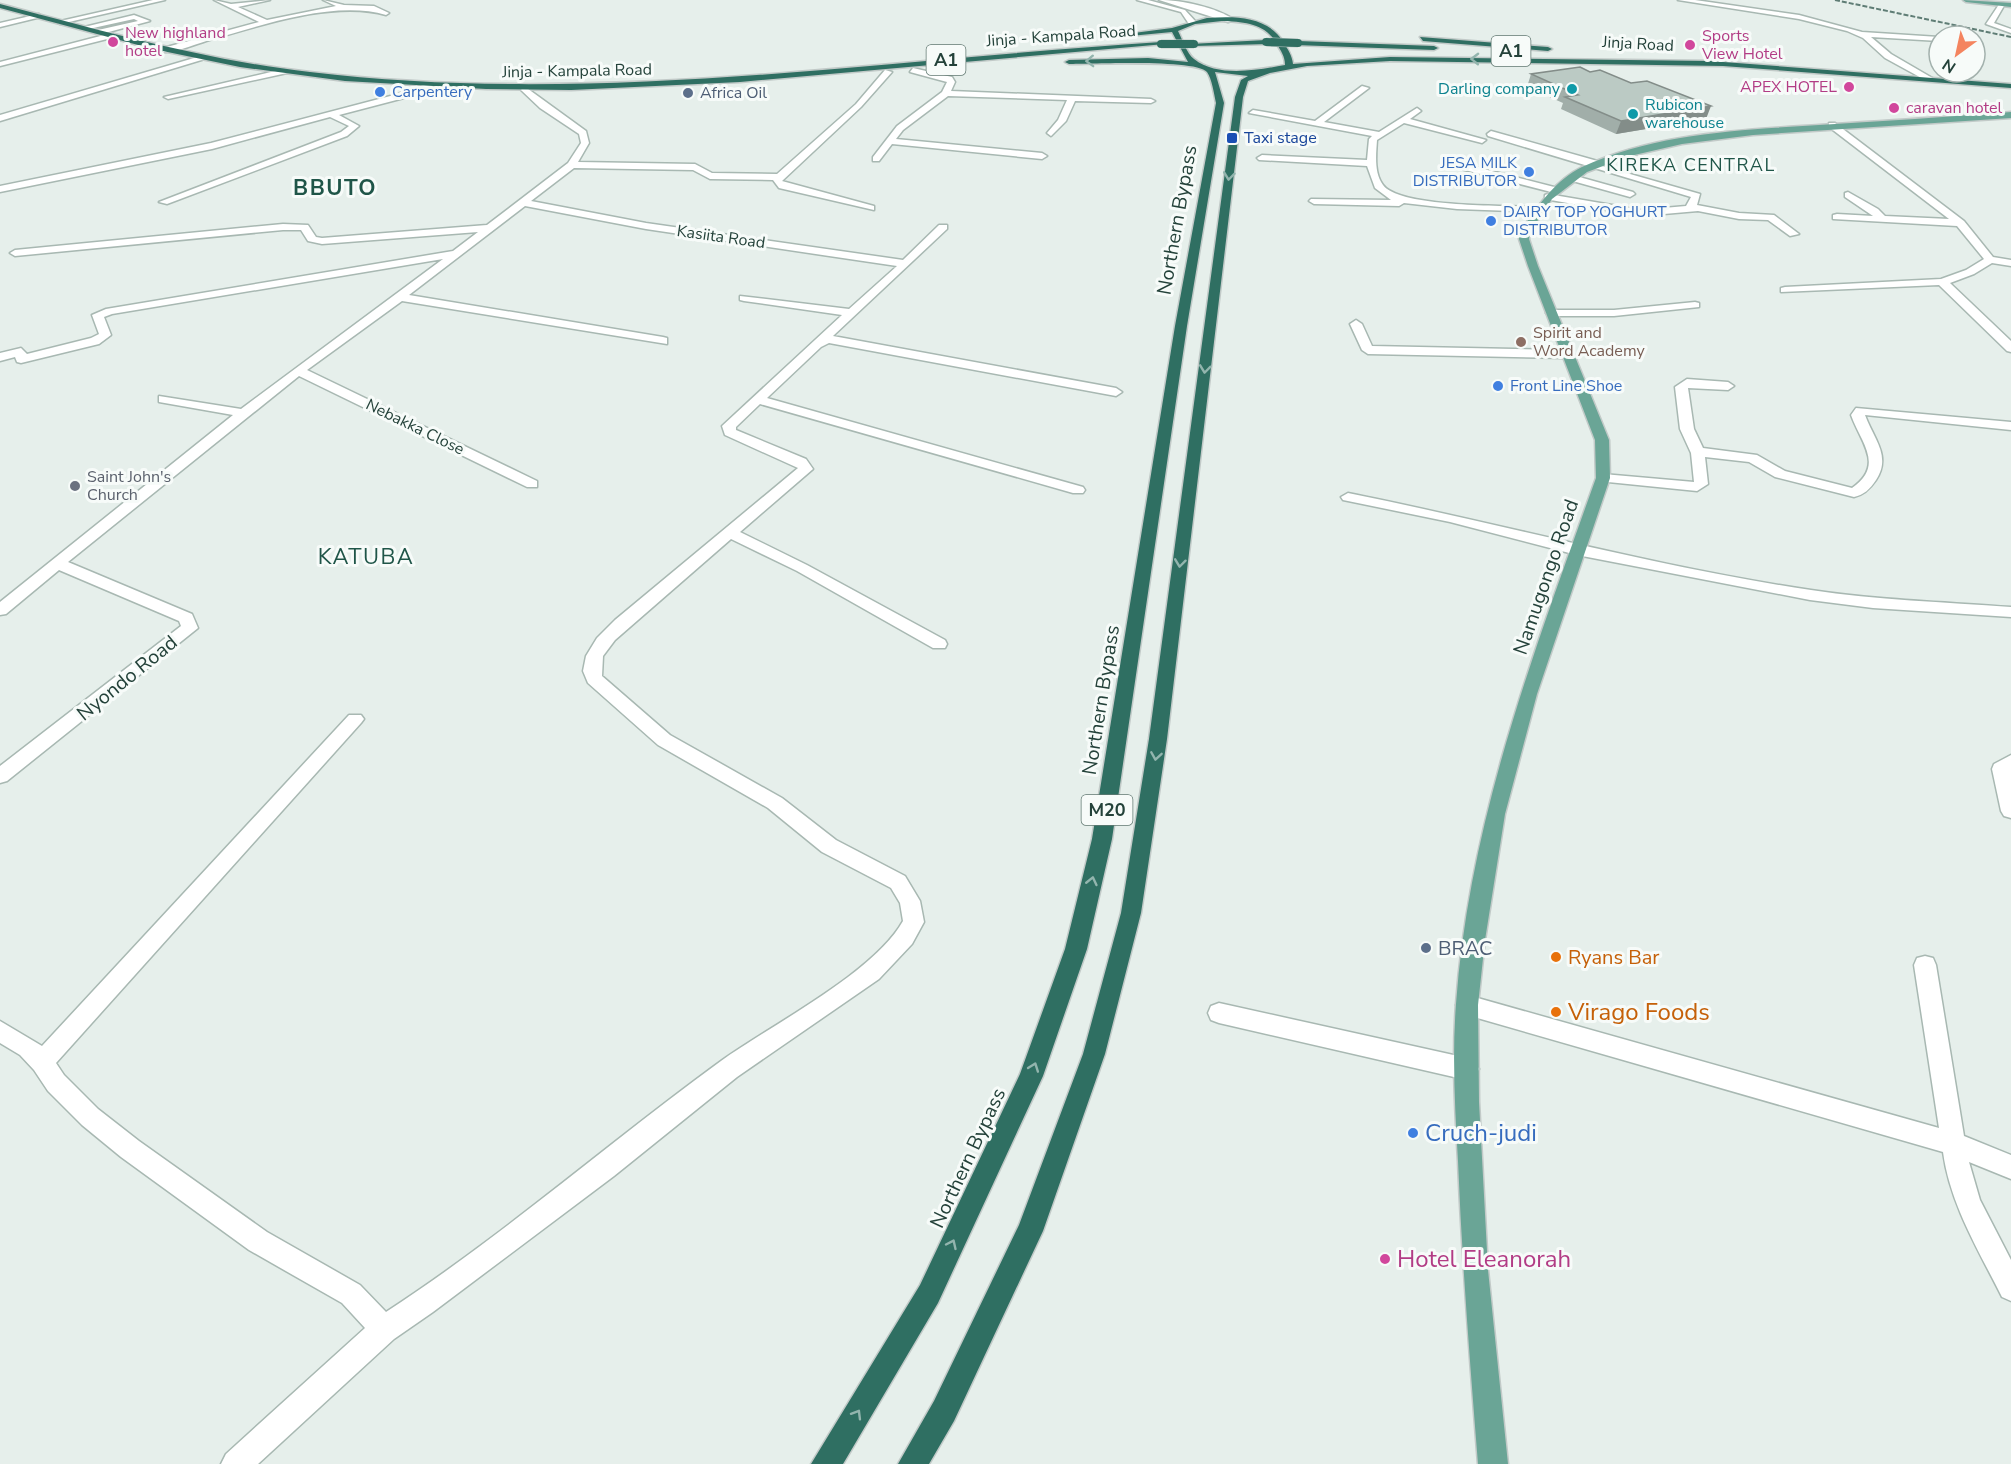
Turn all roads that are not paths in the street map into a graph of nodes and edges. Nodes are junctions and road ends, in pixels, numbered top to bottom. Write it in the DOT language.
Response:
graph roads {
  1 [pos="162,0"];
  2 [pos="217,0"];
  3 [pos="267,0"];
  4 [pos="326,0"];
  5 [pos="1140,0"];
  6 [pos="1162,0"];
  7 [pos="1681,0"];
  8 [pos="1966,0"];
  9 [pos="2002,4"];
  10 [pos="2011,5"];
  11 [pos="0,6"];
  12 [pos="231,6"];
  13 [pos="343,7"];
  14 [pos="386,13"];
  15 [pos="39,16"];
  16 [pos="1231,20"];
  17 [pos="60,22"];
  18 [pos="266,22"];
  19 [pos="1192,22"];
  20 [pos="0,26"];
  21 [pos="84,28"];
  22 [pos="1174,30"];
  23 [pos="1273,31"];
  24 [pos="1283,31"];
  25 [pos="2011,31"];
  26 [pos="101,32"];
  27 [pos="1125,34"];
  28 [pos="1861,34"];
  29 [pos="112,35"];
  30 [pos="1380,36"];
  31 [pos="1927,38"];
  32 [pos="1050,42"];
  33 [pos="1161,44"];
  34 [pos="166,50"];
  35 [pos="1557,50"];
  36 [pos="1589,52"];
  37 [pos="1888,56"];
  38 [pos="204,58"];
  39 [pos="1060,62"];
  40 [pos="0,64"];
  41 [pos="1723,64"];
  42 [pos="1010,65"];
  43 [pos="1289,66"];
  44 [pos="1205,68"];
  45 [pos="913,70"];
  46 [pos="284,71"];
  47 [pos="888,72"];
  48 [pos="1266,73"];
  49 [pos="1895,76"];
  50 [pos="1927,77"];
  51 [pos="1927,79"];
  52 [pos="732,81"];
  53 [pos="1987,84"];
  54 [pos="432,85"];
  55 [pos="2011,86"];
  56 [pos="524,88"];
  57 [pos="1365,88"];
  58 [pos="946,93"];
  59 [pos="168,97"];
  60 [pos="1072,97"];
  61 [pos="1150,101"];
  62 [pos="1417,111"];
  63 [pos="1253,113"];
  64 [pos="330,114"];
  65 [pos="2011,114"];
  66 [pos="0,118"];
  67 [pos="1402,120"];
  68 [pos="1317,123"];
  69 [pos="1832,125"];
  70 [pos="1051,133"];
  71 [pos="1378,134"];
  72 [pos="1491,134"];
  73 [pos="1482,140"];
  74 [pos="890,141"];
  75 [pos="1042,156"];
  76 [pos="876,159"];
  77 [pos="1262,159"];
  78 [pos="1370,164"];
  79 [pos="572,165"];
  80 [pos="1596,165"];
  81 [pos="1464,167"];
  82 [pos="780,177"];
  83 [pos="1572,178"];
  84 [pos="0,189"];
  85 [pos="1630,194"];
  86 [pos="1848,195"];
  87 [pos="1546,199"];
  88 [pos="1314,201"];
  89 [pos="164,202"];
  90 [pos="1409,202"];
  91 [pos="524,203"];
  92 [pos="870,208"];
  93 [pos="1690,208"];
  94 [pos="1837,217"];
  95 [pos="1882,219"];
  96 [pos="1960,223"];
  97 [pos="943,227"];
  98 [pos="487,228"];
  99 [pos="1794,234"];
  100 [pos="15,253"];
  101 [pos="454,254"];
  102 [pos="1990,260"];
  103 [pos="2011,263"];
  104 [pos="906,264"];
  105 [pos="1942,282"];
  106 [pos="1785,290"];
  107 [pos="400,297"];
  108 [pos="744,298"];
  109 [pos="1695,305"];
  110 [pos="852,313"];
  111 [pos="1552,313"];
  112 [pos="1356,324"];
  113 [pos="822,340"];
  114 [pos="663,341"];
  115 [pos="2011,348"];
  116 [pos="1566,354"];
  117 [pos="0,357"];
  118 [pos="298,371"];
  119 [pos="1728,386"];
  120 [pos="1116,392"];
  121 [pos="164,399"];
  122 [pos="759,399"];
  123 [pos="244,413"];
  124 [pos="2011,426"];
  125 [pos="1698,453"];
  126 [pos="1603,478"];
  127 [pos="532,484"];
  128 [pos="1078,490"];
  129 [pos="1348,496"];
  130 [pos="728,532"];
  131 [pos="1577,550"];
  132 [pos="57,563"];
  133 [pos="0,610"];
  134 [pos="2011,612"];
  135 [pos="939,644"];
  136 [pos="355,719"];
  137 [pos="2011,762"];
  138 [pos="0,776"];
  139 [pos="2011,811"];
  140 [pos="1925,965"];
  141 [pos="1467,1005"];
  142 [pos="1219,1013"];
  143 [pos="0,1031"];
  144 [pos="42,1062"];
  145 [pos="1467,1069"];
  146 [pos="1954,1144"];
  147 [pos="2011,1167"];
  148 [pos="2011,1288"];
  149 [pos="384,1329"];
  150 [pos="236,1464"];
  151 [pos="826,1464"];
  152 [pos="913,1464"];
  153 [pos="1493,1464"];
  1 -- 17 [label="street"];
  2 -- 12 [label="street"];
  3 -- 12 [label="street"];
  4 -- 13 [label="street"];
  5 -- 19 [label="street"];
  6 -- 16 [label="street"];
  7 -- 28 [label="street"];
  8 -- 9 [label="main road"];
  9 -- 10 [label="main road"];
  9 -- 25 [label="street"];
  11 -- 15 [label="highway, Jinja - Kampala Road / A1"];
  12 -- 18 [label="street"];
  13 -- 14 [label="street"];
  13 -- 18 [label="street"];
  15 -- 17 [label="highway, Jinja - Kampala Road / A1"];
  15 -- 20 [label="street"];
  16 -- 19 [label="highway"];
  16 -- 23 [label="highway"];
  17 -- 21 [label="highway, Jinja - Kampala Road / A1"];
  18 -- 34 [label="street"];
  19 -- 22 [label="highway"];
  21 -- 26 [label="highway, Jinja - Kampala Road / A1"];
  21 -- 26 [label="street"];
  22 -- 27 [label="highway"];
  22 -- 44 [label="highway"];
  23 -- 24 [label="highway"];
  23 -- 43 [label="highway"];
  26 -- 29 [label="highway, Jinja - Kampala Road / A1"];
  28 -- 31 [label="street"];
  28 -- 37 [label="street"];
  29 -- 34 [label="highway, Jinja - Kampala Road / A1"];
  29 -- 40 [label="street"];
  30 -- 35 [label="highway"];
  32 -- 52 [label="highway"];
  33 -- 41 [label="highway, Jinja Road / A1, bridge"];
  33 -- 52 [label="highway, Jinja - Kampala Road / A1"];
  34 -- 38 [label="highway, Jinja - Kampala Road / A1"];
  36 -- 41 [label="highway"];
  37 -- 49 [label="street"];
  37 -- 50 [label="street"];
  38 -- 46 [label="highway, Jinja - Kampala Road / A1"];
  38 -- 66 [label="street"];
  44 -- 39 [label="highway, one-way"];
  41 -- 43 [label="highway, one-way"];
  41 -- 49 [label="highway, Jinja Road / A1"];
  42 -- 45 [label="highway"];
  43 -- 48 [label="highway"];
  44 -- 48 [label="highway"];
  151 -- 44 [label="highway, Northern Bypass / M20, one-way"];
  45 -- 47 [label="highway"];
  45 -- 58 [label="street"];
  46 -- 54 [label="highway, Jinja - Kampala Road / A1"];
  46 -- 59 [label="street"];
  47 -- 52 [label="highway"];
  47 -- 82 [label="street"];
  48 -- 152 [label="highway, M20, one-way"];
  49 -- 51 [label="highway, Jinja Road / A1"];
  52 -- 56 [label="highway, Jinja - Kampala Road / A1"];
  53 -- 55 [label="highway, Jinja Road / A1"];
  54 -- 56 [label="highway, Jinja - Kampala Road / A1"];
  54 -- 64 [label="street"];
  56 -- 79 [label="street"];
  57 -- 68 [label="street"];
  58 -- 60 [label="street"];
  58 -- 74 [label="street"];
  60 -- 61 [label="street"];
  60 -- 70 [label="street"];
  62 -- 67 [label="street"];
  63 -- 68 [label="street"];
  64 -- 84 [label="street"];
  64 -- 89 [label="street"];
  65 -- 69 [label="main road, Namugongo Road"];
  67 -- 71 [label="street"];
  67 -- 73 [label="street"];
  68 -- 71 [label="street"];
  69 -- 80 [label="main road, Namugongo Road"];
  69 -- 96 [label="street"];
  71 -- 78 [label="street"];
  72 -- 80 [label="street"];
  74 -- 75 [label="street"];
  74 -- 76 [label="street"];
  77 -- 78 [label="street"];
  78 -- 90 [label="street"];
  79 -- 82 [label="street"];
  79 -- 91 [label="street"];
  80 -- 83 [label="main road, Namugongo Road"];
  80 -- 93 [label="street"];
  81 -- 87 [label="street"];
  82 -- 92 [label="street"];
  83 -- 85 [label="street"];
  83 -- 87 [label="main road, Namugongo Road"];
  86 -- 95 [label="street"];
  87 -- 90 [label="street"];
  87 -- 93 [label="street"];
  87 -- 111 [label="main road, Namugongo Road"];
  88 -- 90 [label="street"];
  91 -- 98 [label="street"];
  91 -- 104 [label="street, Kasiita Road"];
  93 -- 99 [label="street"];
  94 -- 95 [label="street"];
  95 -- 96 [label="street"];
  96 -- 102 [label="street"];
  97 -- 104 [label="street"];
  98 -- 100 [label="street"];
  98 -- 101 [label="street"];
  101 -- 107 [label="street"];
  101 -- 117 [label="street"];
  102 -- 103 [label="street"];
  102 -- 105 [label="street"];
  104 -- 110 [label="street"];
  105 -- 106 [label="street"];
  105 -- 115 [label="street"];
  107 -- 114 [label="street"];
  107 -- 118 [label="street"];
  108 -- 110 [label="street"];
  109 -- 111 [label="street"];
  110 -- 113 [label="street"];
  111 -- 116 [label="main road, Namugongo Road"];
  112 -- 116 [label="street"];
  113 -- 120 [label="street"];
  113 -- 122 [label="street"];
  116 -- 126 [label="main road, Namugongo Road"];
  118 -- 123 [label="street"];
  118 -- 127 [label="street, Nebakka Close"];
  119 -- 125 [label="street"];
  121 -- 123 [label="street"];
  122 -- 128 [label="street"];
  122 -- 130 [label="street"];
  123 -- 132 [label="street"];
  124 -- 125 [label="street"];
  125 -- 126 [label="street"];
  126 -- 131 [label="main road, Namugongo Road"];
  129 -- 131 [label="street"];
  130 -- 135 [label="street"];
  130 -- 149 [label="street"];
  131 -- 134 [label="street"];
  131 -- 141 [label="main road, Namugongo Road"];
  132 -- 133 [label="street"];
  132 -- 138 [label="street, Nyondo Road"];
  136 -- 144 [label="street"];
  137 -- 139 [label="street"];
  140 -- 146 [label="street"];
  141 -- 145 [label="main road, Namugongo Road"];
  141 -- 146 [label="street"];
  142 -- 145 [label="street"];
  143 -- 144 [label="street"];
  144 -- 149 [label="street"];
  145 -- 153 [label="main road, Namugongo Road"];
  146 -- 147 [label="street"];
  146 -- 148 [label="street"];
  149 -- 150 [label="street"];
}
